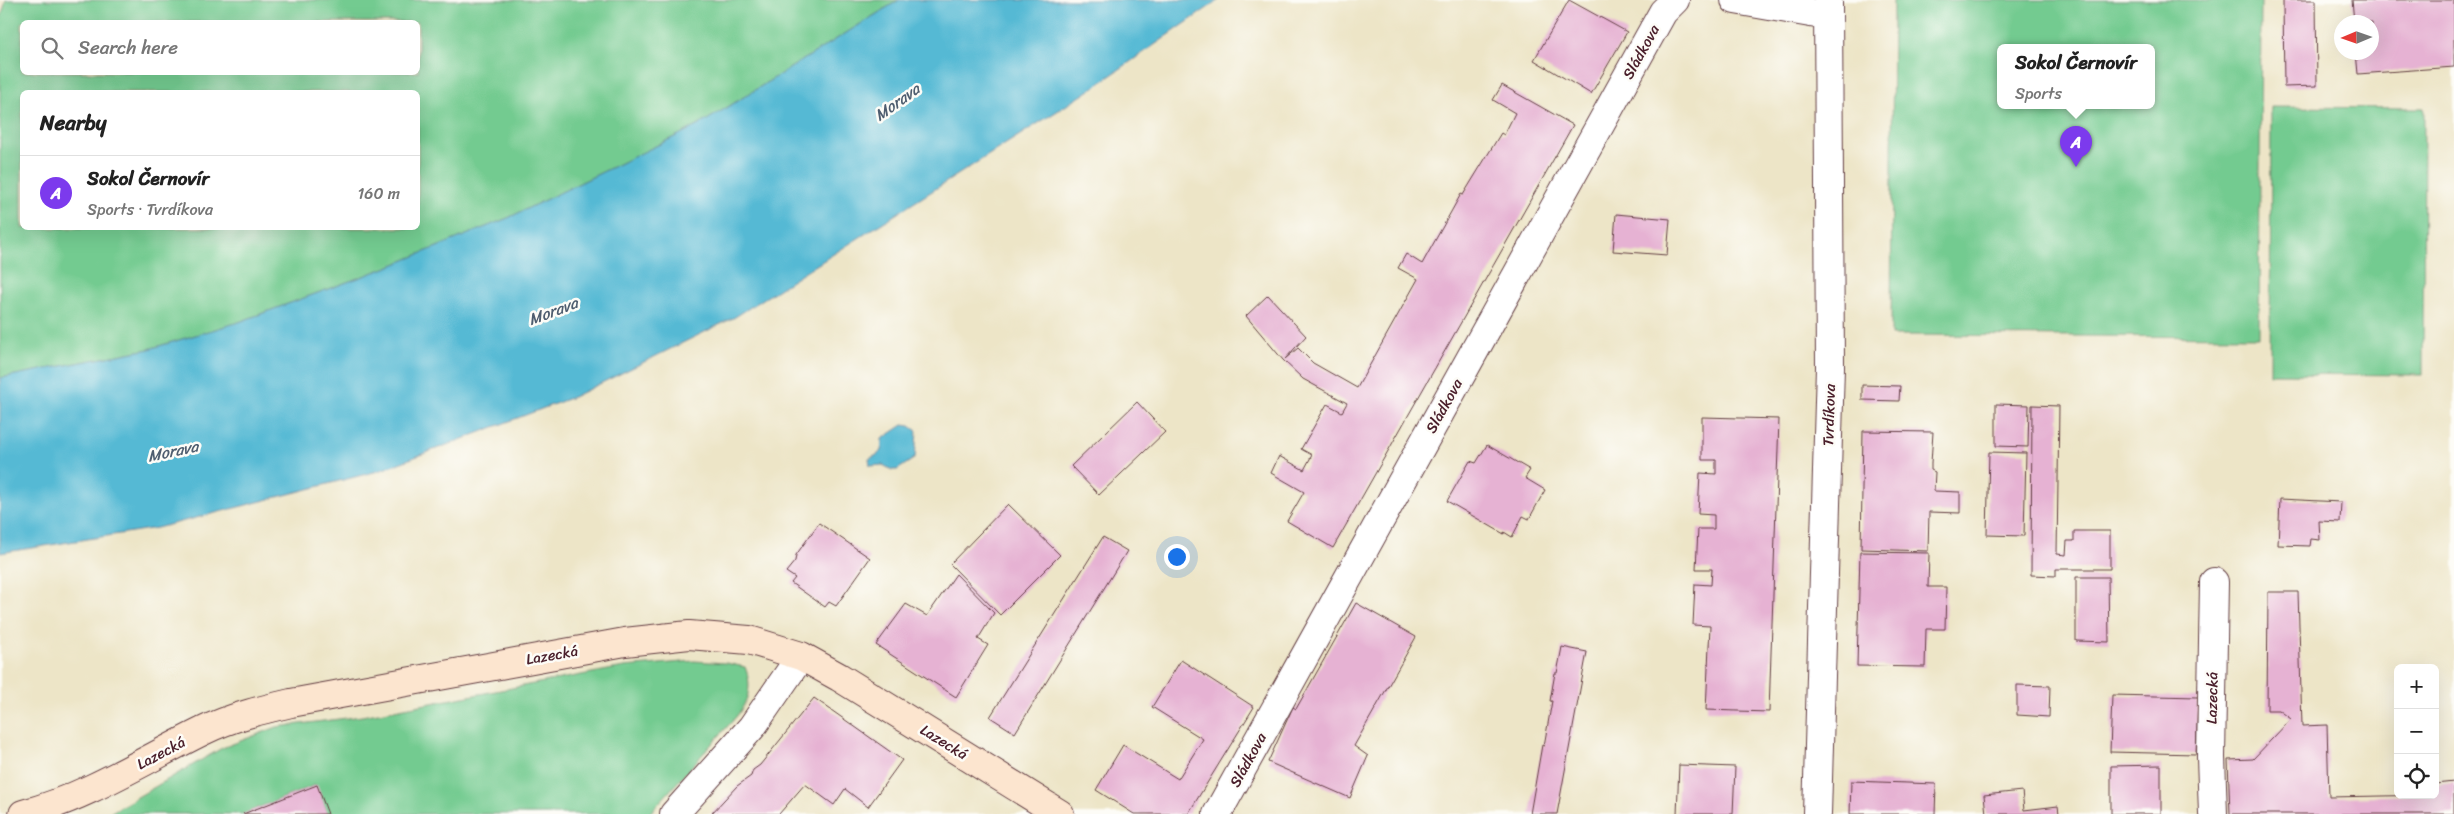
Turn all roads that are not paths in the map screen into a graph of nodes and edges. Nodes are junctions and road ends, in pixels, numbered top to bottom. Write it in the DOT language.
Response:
graph roads {
  1 [pos="1675,0"];
  2 [pos="1735,0"];
  3 [pos="1828,8"];
  4 [pos="2214,582"];
  5 [pos="801,656"];
  6 [pos="23,814"];
  7 [pos="674,814"];
  8 [pos="1060,814"];
  9 [pos="1217,814"];
  10 [pos="1818,814"];
  11 [pos="2213,814"];
  1 -- 9 [label="street, Sládkova"];
  2 -- 3 [label="street"];
  3 -- 10 [label="street, Tvrdíkova"];
  4 -- 11 [label="street, Lazecká"];
  5 -- 6 [label="main road, Lazecká"];
  5 -- 7 [label="street"];
  5 -- 8 [label="main road, Lazecká"];
}
